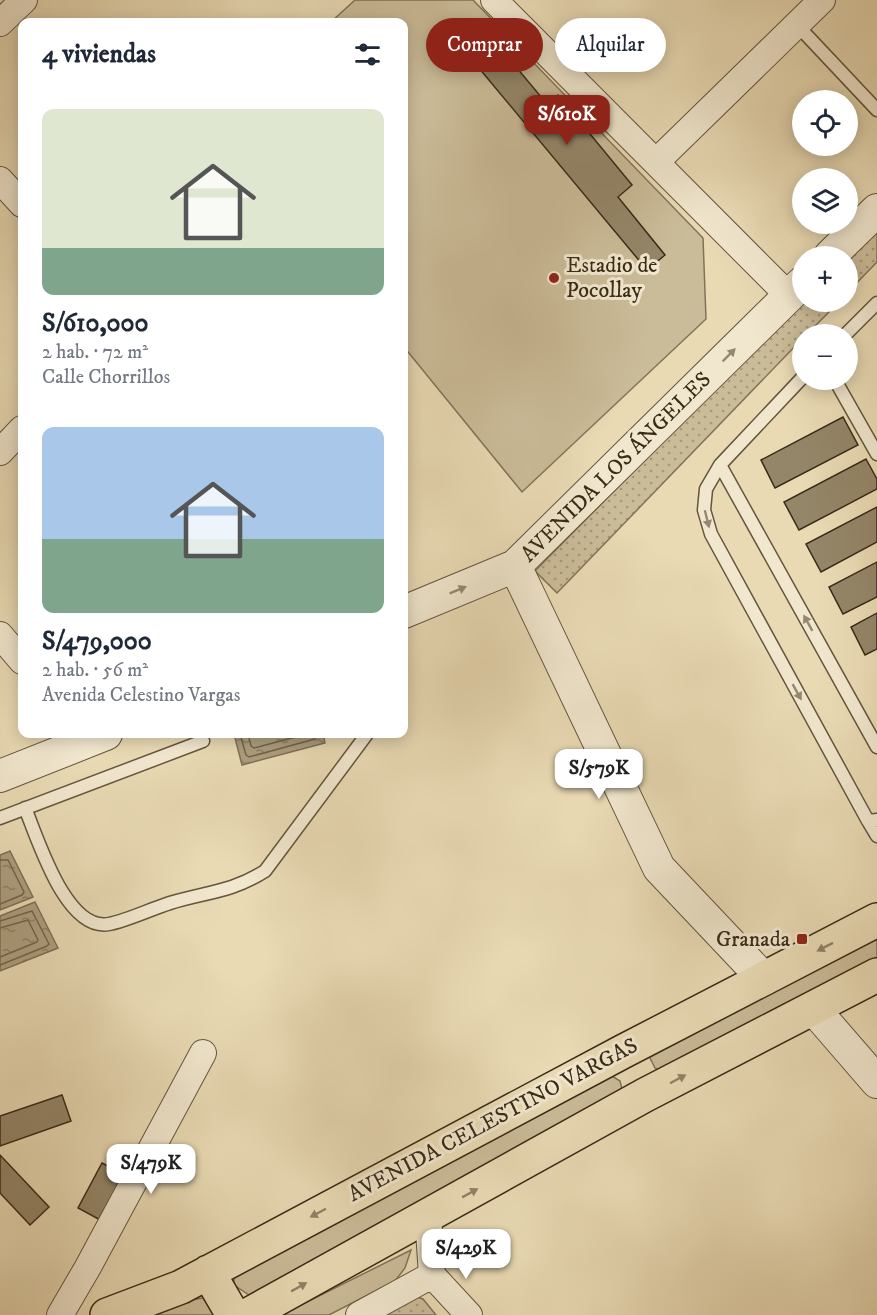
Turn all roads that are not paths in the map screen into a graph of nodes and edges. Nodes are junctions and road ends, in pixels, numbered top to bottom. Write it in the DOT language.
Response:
graph roads {
  1 [pos="24,0"];
  2 [pos="494,0"];
  3 [pos="822,0"];
  4 [pos="0,23"];
  5 [pos="798,26"];
  6 [pos="877,110"];
  7 [pos="656,162"];
  8 [pos="0,180"];
  9 [pos="18,200"];
  10 [pos="877,210"];
  11 [pos="840,246"];
  12 [pos="792,286"];
  13 [pos="792,294"];
  14 [pos="877,303"];
  15 [pos="856,324"];
  16 [pos="792,389"];
  17 [pos="841,390"];
  18 [pos="18,433"];
  19 [pos="0,452"];
  20 [pos="877,454"];
  21 [pos="720,465"];
  22 [pos="516,566"];
  23 [pos="408,606"];
  24 [pos="86,738"];
  25 [pos="365,738"];
  26 [pos="203,741"];
  27 [pos="877,747"];
  28 [pos="0,776"];
  29 [pos="25,808"];
  30 [pos="0,818"];
  31 [pos="872,821"];
  32 [pos="877,836"];
  33 [pos="877,920"];
  34 [pos="877,975"];
  35 [pos="764,979"];
  36 [pos="813,1008"];
  37 [pos="624,1050"];
  38 [pos="203,1053"];
  39 [pos="877,1082"];
  40 [pos="645,1095"];
  41 [pos="428,1216"];
  42 [pos="208,1272"];
  43 [pos="432,1275"];
  44 [pos="60,1315"];
  45 [pos="107,1315"];
  46 [pos="233,1315"];
  47 [pos="248,1315"];
  48 [pos="359,1315"];
  49 [pos="469,1315"];
  1 -- 4 [label="street"];
  2 -- 7 [label="street"];
  3 -- 5 [label="street"];
  5 -- 6 [label="lane"];
  5 -- 7 [label="street"];
  7 -- 12 [label="street"];
  8 -- 9 [label="street"];
  10 -- 11 [label="street"];
  22 -- 13 [label="street, AVENIDA LOS ÁNGELES, one-way"];
  14 -- 15 [label="lane"];
  16 -- 21 [label="lane"];
  17 -- 20 [label="lane"];
  18 -- 19 [label="street"];
  27 -- 21 [label="lane, one-way"];
  21 -- 31 [label="lane, one-way"];
  23 -- 22 [label="street, AVENIDA LOS ÁNGELES, one-way"];
  22 -- 35 [label="street"];
  24 -- 28 [label="street"];
  25 -- 29 [label="lane"];
  26 -- 29 [label="lane"];
  29 -- 30 [label="lane"];
  31 -- 32 [label="lane"];
  33 -- 35 [label="main road, AVENIDA CELESTINO VARGAS, one-way"];
  34 -- 36 [label="main road"];
  35 -- 37 [label="main road, AVENIDA CELESTINO VARGAS"];
  36 -- 39 [label="street"];
  40 -- 36 [label="main road, one-way"];
  37 -- 40 [label="main road"];
  37 -- 42 [label="main road, AVENIDA CELESTINO VARGAS, one-way"];
  38 -- 44 [label="street"];
  41 -- 40 [label="main road, one-way"];
  41 -- 43 [label="street"];
  47 -- 41 [label="main road, one-way"];
  42 -- 45 [label="main road, AVENIDA CELESTINO VARGAS"];
  42 -- 46 [label="main road"];
  43 -- 48 [label="street"];
  43 -- 49 [label="street"];
}
